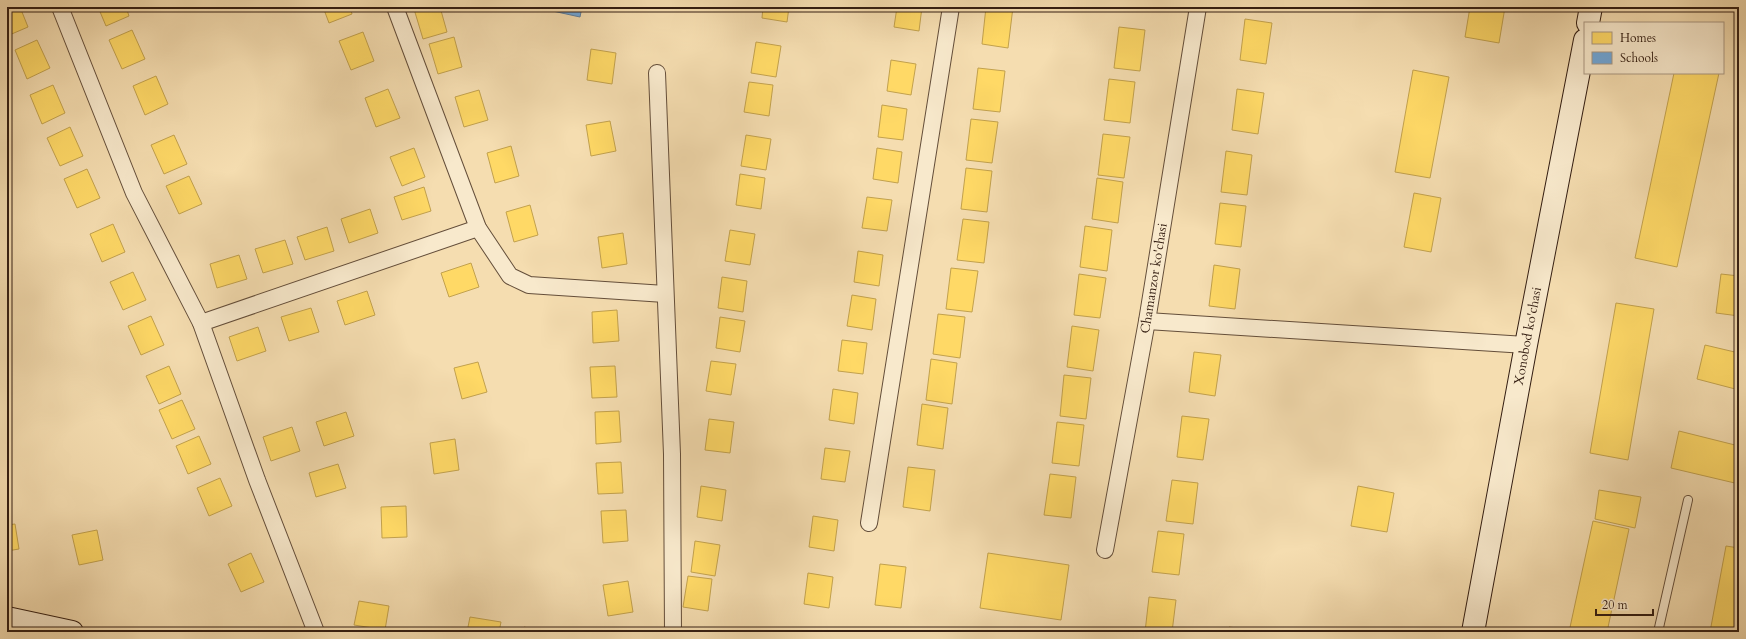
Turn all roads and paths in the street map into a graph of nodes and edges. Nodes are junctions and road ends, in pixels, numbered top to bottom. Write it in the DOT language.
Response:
graph roads {
  1 [pos="60,7"];
  2 [pos="395,7"];
  3 [pos="951,7"];
  4 [pos="1198,7"];
  5 [pos="1591,7"];
  6 [pos="1588,22"];
  7 [pos="1584,45"];
  8 [pos="657,73"];
  9 [pos="478,228"];
  10 [pos="665,294"];
  11 [pos="1147,321"];
  12 [pos="201,323"];
  13 [pos="1526,345"];
  14 [pos="1688,500"];
  15 [pos="869,523"];
  16 [pos="1106,550"];
  17 [pos="7,618"];
  18 [pos="72,632"];
  19 [pos="316,632"];
  20 [pos="674,632"];
  21 [pos="1473,632"];
  22 [pos="1658,632"];
  1 -- 12 [label="street"];
  2 -- 9 [label="street"];
  3 -- 15 [label="street"];
  4 -- 11 [label="street, Chamanzor ko'chasi"];
  5 -- 6 [label="main road"];
  7 -- 13 [label="main road, Xonobod ko'chasi"];
  8 -- 10 [label="street"];
  9 -- 10 [label="street"];
  9 -- 12 [label="street"];
  10 -- 20 [label="street"];
  11 -- 13 [label="street"];
  11 -- 16 [label="street, Chamanzor ko'chasi"];
  12 -- 19 [label="street"];
  13 -- 21 [label="main road, Xonobod ko'chasi"];
  14 -- 22 [label="lane"];
  17 -- 18 [label="main road"];
}
